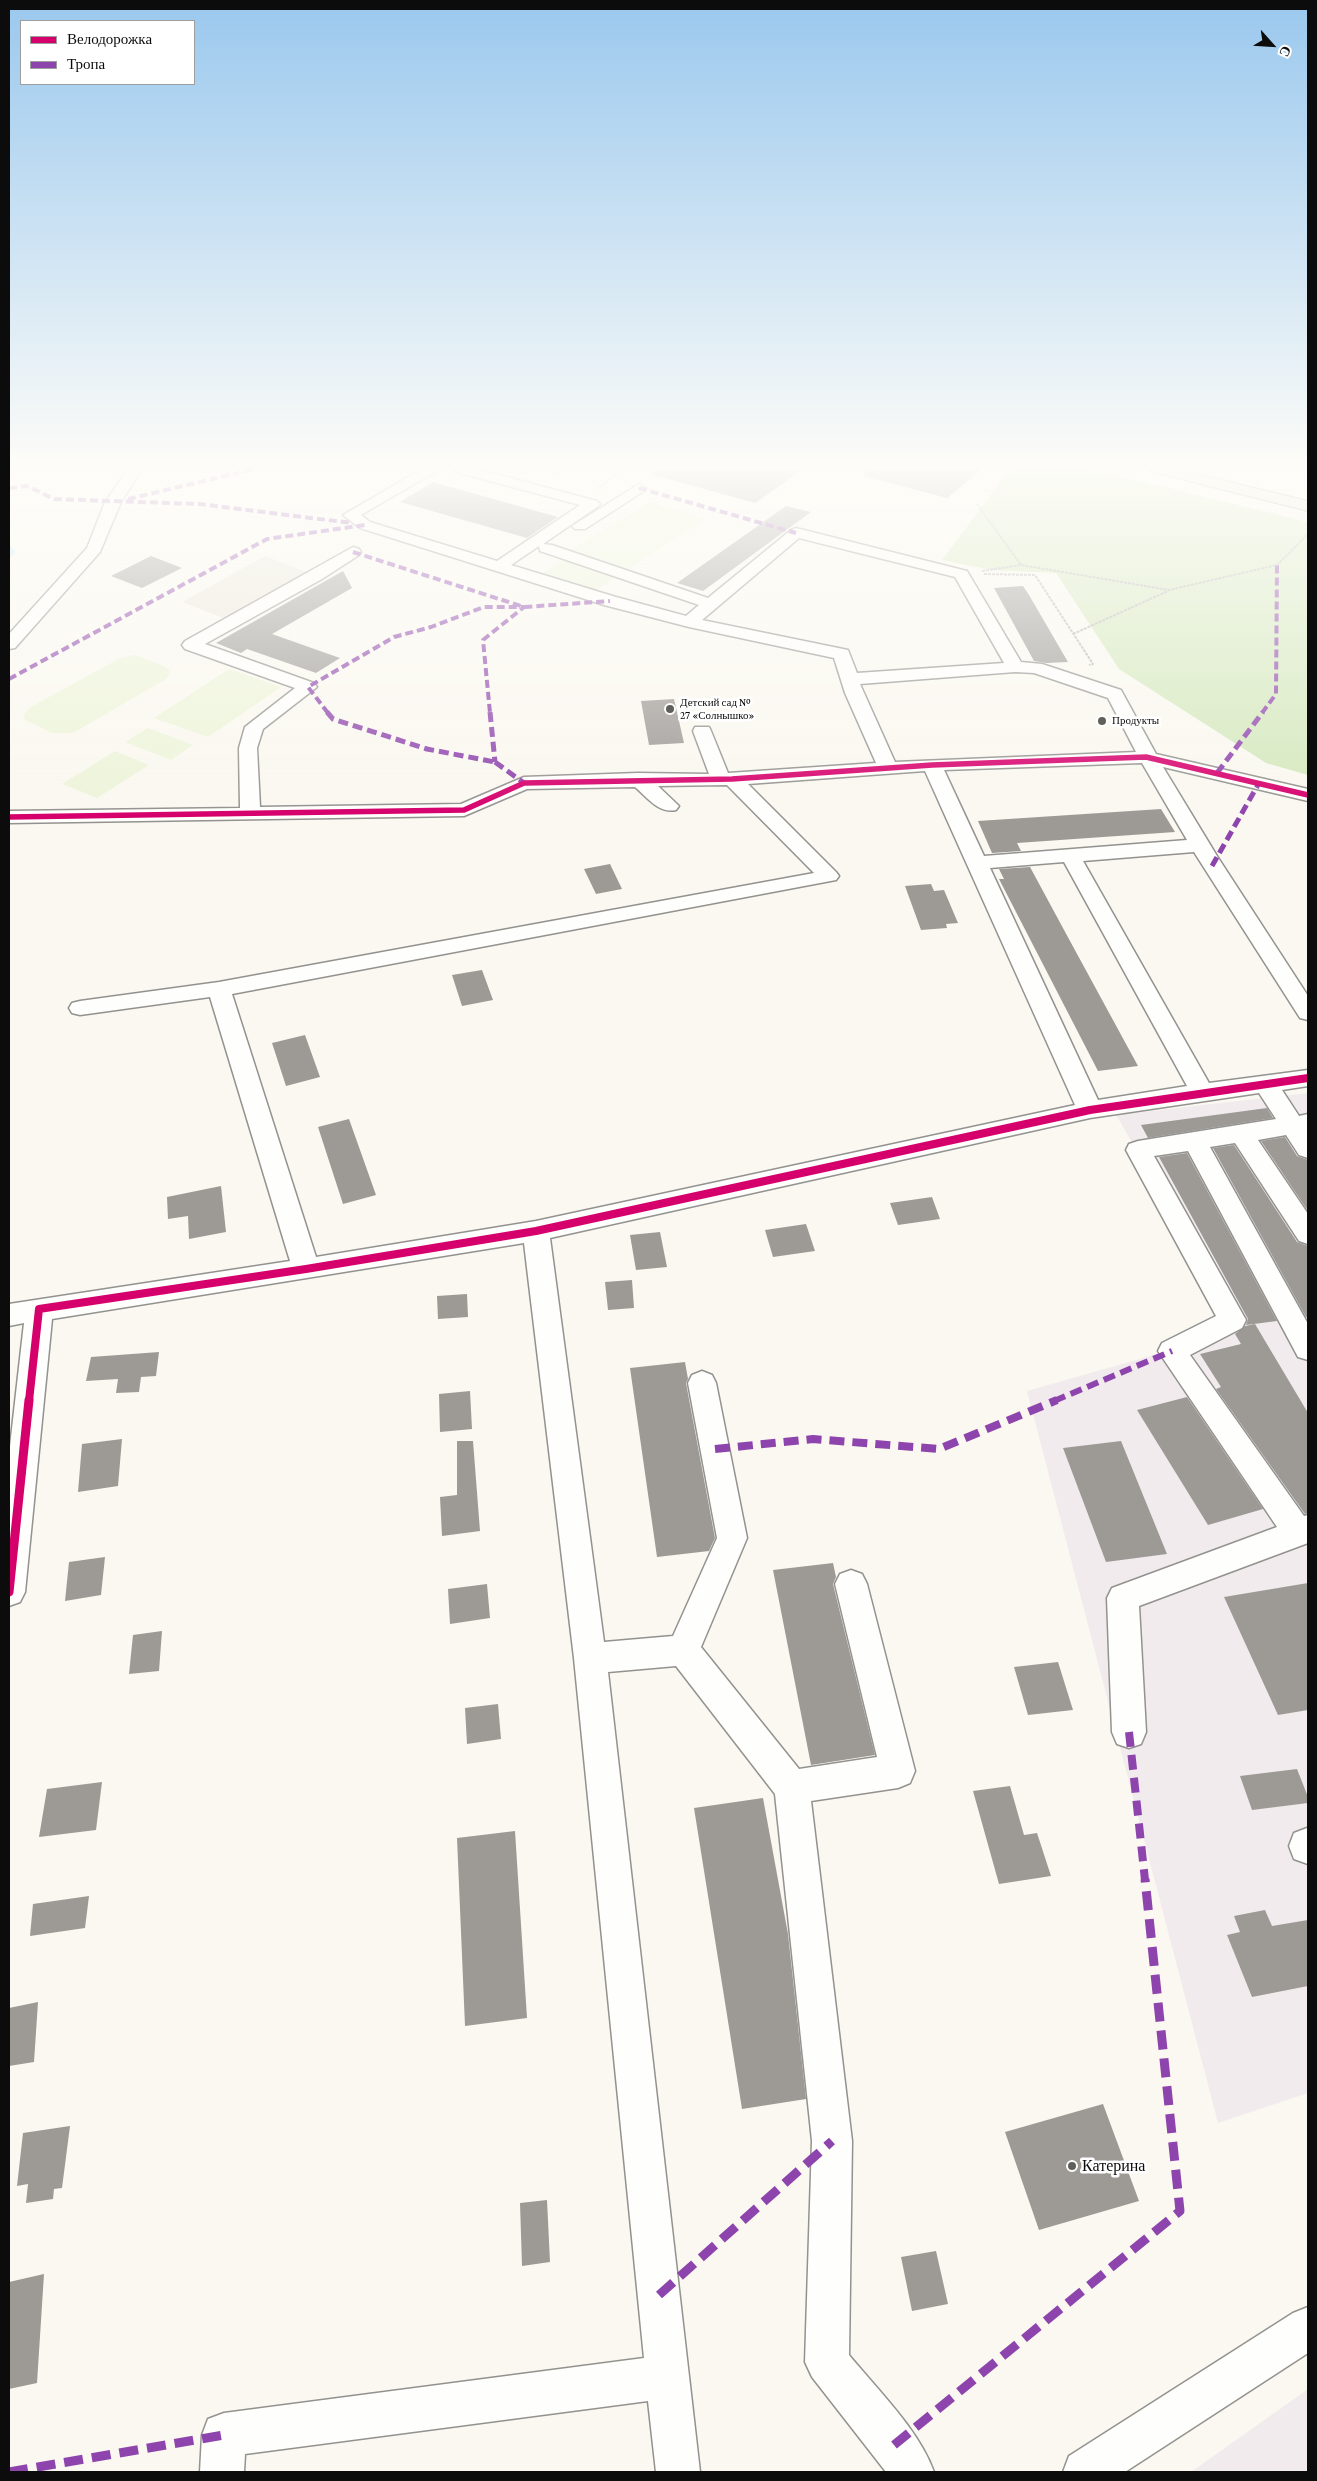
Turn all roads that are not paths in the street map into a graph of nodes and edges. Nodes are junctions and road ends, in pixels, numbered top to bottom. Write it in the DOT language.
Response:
graph roads {
  1 [pos="62,585"];
  2 [pos="300,585"];
  3 [pos="555,585"];
  4 [pos="654,585"];
  5 [pos="734,585"];
  6 [pos="967,585"];
  7 [pos="711,604"];
  8 [pos="689,622"];
  9 [pos="9,644"];
  10 [pos="1015,667"];
  11 [pos="850,679"];
  12 [pos="702,731"];
  13 [pos="1146,757"];
  14 [pos="932,765"];
  15 [pos="888,768"];
  16 [pos="638,779"];
  17 [pos="726,779"];
  18 [pos="1308,795"];
  19 [pos="669,806"];
  20 [pos="250,813"];
  21 [pos="9,816"];
  22 [pos="1199,845"];
  23 [pos="1070,855"];
  24 [pos="979,863"];
  25 [pos="219,989"];
  26 [pos="80,1008"];
  27 [pos="1308,1013"];
  28 [pos="1308,1078"];
  29 [pos="1266,1084"];
  30 [pos="1202,1092"];
  31 [pos="1090,1110"];
  32 [pos="1300,1124"];
  33 [pos="1241,1133"];
  34 [pos="1194,1140"];
  35 [pos="1308,1149"];
  36 [pos="536,1230"];
  37 [pos="1308,1234"];
  38 [pos="306,1269"];
  39 [pos="39,1309"];
  40 [pos="9,1315"];
  41 [pos="1308,1349"];
  42 [pos="702,1383"];
  43 [pos="1303,1530"];
  44 [pos="851,1584"];
  45 [pos="9,1592"];
  46 [pos="683,1650"];
  47 [pos="590,1658"];
  48 [pos="1130,1732"];
  49 [pos="792,1787"];
  50 [pos="1308,2328"];
  51 [pos="668,2377"];
  52 [pos="222,2472"];
  53 [pos="678,2472"];
  54 [pos="912,2472"];
  55 [pos="1085,2472"];
  1 -- 9 [label="street"];
  2 -- 20 [label="street"];
  3 -- 8 [label="street"];
  4 -- 7 [label="street"];
  5 -- 7 [label="street"];
  6 -- 10 [label="street"];
  7 -- 8 [label="street"];
  8 -- 11 [label="street"];
  10 -- 11 [label="street"];
  10 -- 13 [label="street"];
  11 -- 15 [label="street"];
  12 -- 17 [label="street"];
  13 -- 14 [label="street"];
  13 -- 18 [label="street"];
  13 -- 22 [label="street"];
  14 -- 15 [label="street"];
  14 -- 24 [label="street"];
  15 -- 17 [label="street"];
  16 -- 17 [label="street"];
  16 -- 19 [label="street"];
  16 -- 20 [label="street"];
  17 -- 25 [label="street"];
  20 -- 21 [label="street"];
  22 -- 23 [label="street"];
  22 -- 27 [label="street"];
  23 -- 24 [label="street"];
  23 -- 30 [label="street"];
  24 -- 31 [label="street"];
  25 -- 26 [label="street"];
  25 -- 38 [label="street"];
  28 -- 29 [label="street"];
  29 -- 30 [label="street"];
  29 -- 32 [label="lane"];
  30 -- 31 [label="street"];
  31 -- 36 [label="street"];
  32 -- 33 [label="street"];
  32 -- 35 [label="lane"];
  33 -- 34 [label="street"];
  33 -- 37 [label="street"];
  34 -- 41 [label="street"];
  34 -- 43 [label="street"];
  36 -- 38 [label="street"];
  36 -- 47 [label="street"];
  38 -- 39 [label="street"];
  39 -- 40 [label="street"];
  39 -- 45 [label="street"];
  42 -- 46 [label="street"];
  43 -- 48 [label="street"];
  44 -- 49 [label="street"];
  46 -- 47 [label="street"];
  46 -- 49 [label="street"];
  47 -- 51 [label="street"];
  49 -- 54 [label="street"];
  50 -- 55 [label="street"];
  51 -- 52 [label="street"];
  51 -- 53 [label="street"];
}
